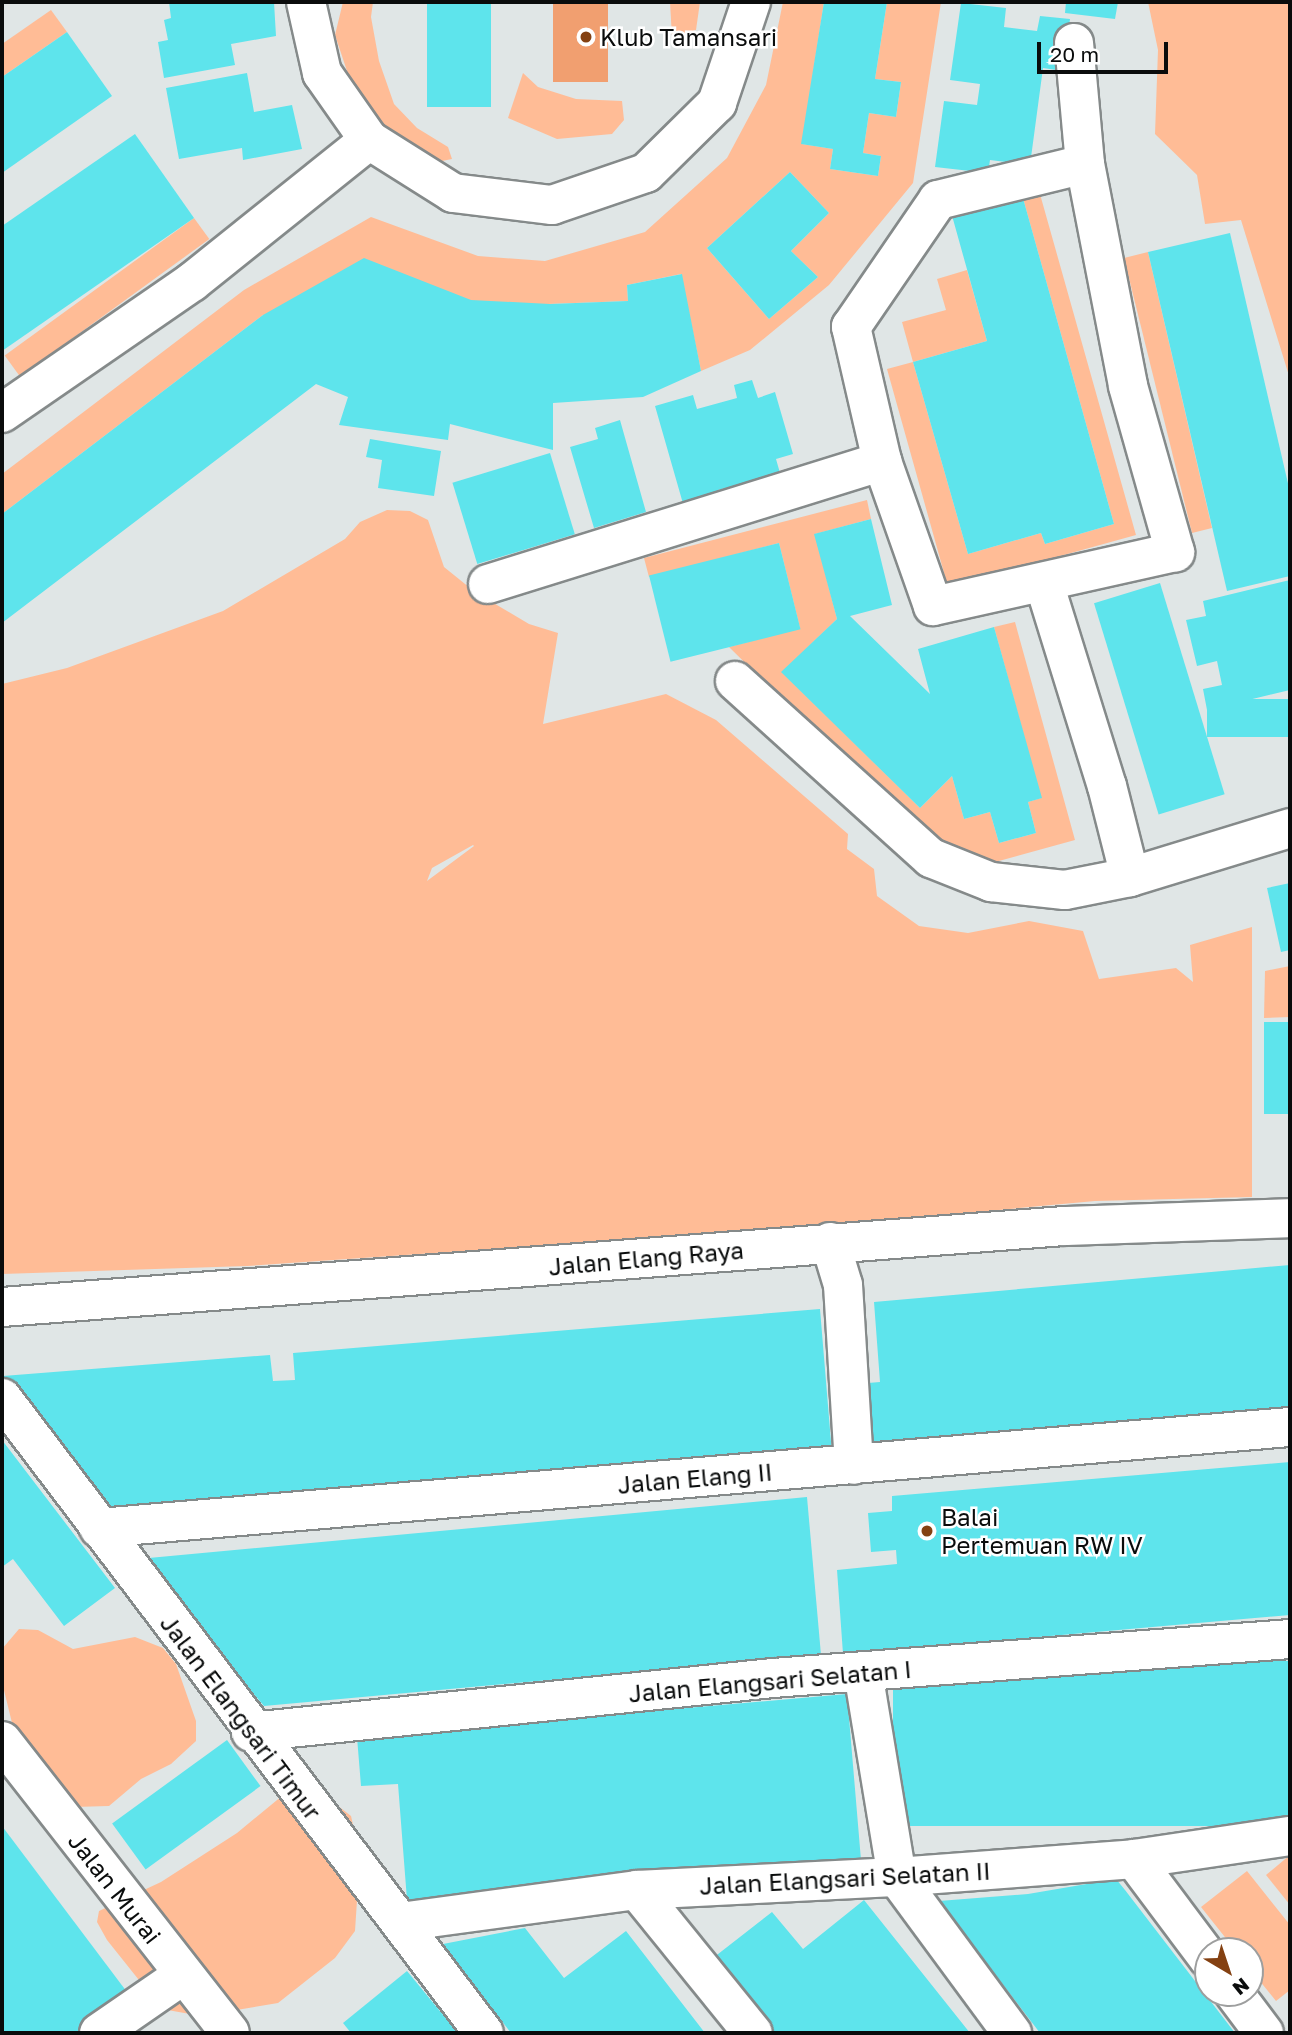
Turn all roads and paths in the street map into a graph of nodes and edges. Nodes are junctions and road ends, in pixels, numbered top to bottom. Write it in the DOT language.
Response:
graph roads {
  1 [pos="306,2"];
  2 [pos="751,2"];
  3 [pos="1074,43"];
  4 [pos="369,140"];
  5 [pos="1085,164"];
  6 [pos="2,413"];
  7 [pos="882,461"];
  8 [pos="1044,583"];
  9 [pos="488,584"];
  10 [pos="735,681"];
  11 [pos="1290,828"];
  12 [pos="1130,877"];
  13 [pos="1290,1218"];
  14 [pos="830,1242"];
  15 [pos="2,1307"];
  16 [pos="2,1398"];
  17 [pos="1290,1427"];
  18 [pos="854,1465"];
  19 [pos="99,1528"];
  20 [pos="1290,1639"];
  21 [pos="863,1672"];
  22 [pos="251,1732"];
  23 [pos="2,1741"];
  24 [pos="1290,1836"];
  25 [pos="1134,1859"];
  26 [pos="897,1877"];
  27 [pos="637,1890"];
  28 [pos="400,1922"];
  29 [pos="1194,1939"];
  30 [pos="183,1975"];
  31 [pos="1244,2007"];
  32 [pos="99,2033"];
  33 [pos="230,2033"];
  34 [pos="484,2033"];
  35 [pos="753,2033"];
  36 [pos="1012,2033"];
  37 [pos="1264,2033"];
  1 -- 4 [label="street"];
  2 -- 4 [label="street"];
  3 -- 5 [label="street"];
  4 -- 6 [label="street"];
  5 -- 7 [label="street"];
  5 -- 8 [label="street"];
  7 -- 8 [label="street"];
  7 -- 9 [label="street"];
  8 -- 12 [label="street"];
  10 -- 12 [label="street"];
  11 -- 12 [label="street"];
  13 -- 14 [label="street, Jalan Elang Raya"];
  14 -- 15 [label="street, Jalan Elang Raya"];
  14 -- 18 [label="street"];
  16 -- 19 [label="street, Jalan Elangsari Timur"];
  17 -- 18 [label="street, Jalan Elang II"];
  18 -- 19 [label="street, Jalan Elang II"];
  19 -- 22 [label="street, Jalan Elangsari Timur"];
  20 -- 21 [label="street, Jalan Elangsari Selatan I"];
  21 -- 22 [label="street, Jalan Elangsari Selatan I"];
  21 -- 26 [label="street"];
  22 -- 28 [label="street, Jalan Elangsari Timur"];
  23 -- 30 [label="street, Jalan Murai"];
  24 -- 25 [label="street, Jalan Elangsari Selatan II"];
  25 -- 26 [label="street, Jalan Elangsari Selatan II"];
  25 -- 29 [label="street"];
  26 -- 27 [label="street, Jalan Elangsari Selatan II"];
  26 -- 36 [label="street"];
  27 -- 28 [label="street, Jalan Elangsari Selatan II"];
  27 -- 35 [label="street"];
  28 -- 34 [label="street, Jalan Elangsari Timur"];
  30 -- 32 [label="street"];
  30 -- 33 [label="street, Jalan Murai"];
  31 -- 37 [label="street"];
}
